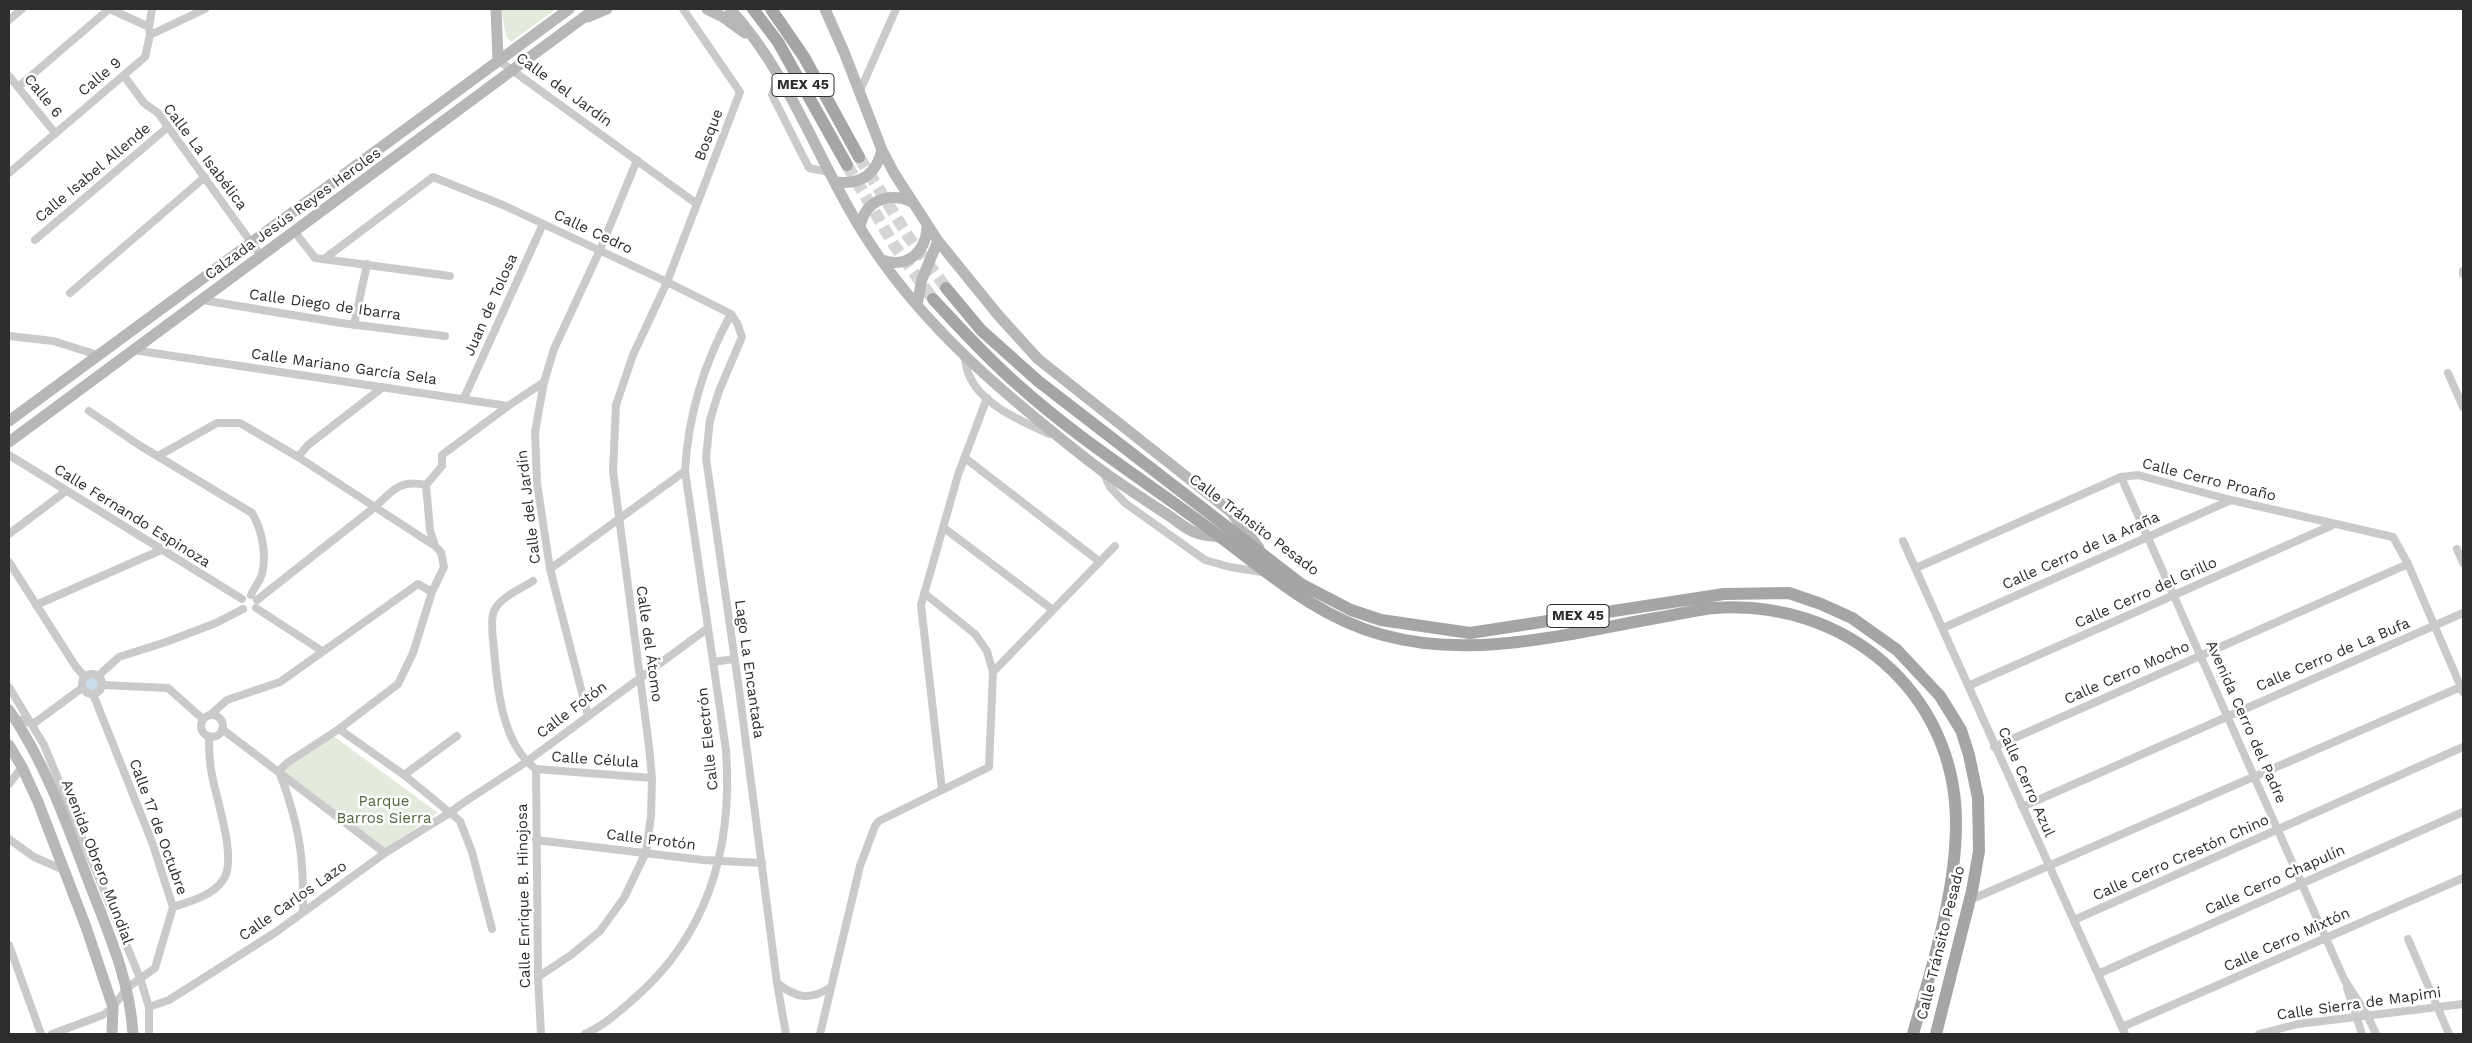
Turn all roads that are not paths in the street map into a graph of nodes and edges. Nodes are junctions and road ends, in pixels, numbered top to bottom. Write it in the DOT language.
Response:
graph roads {
  1 [pos="22,9"];
  2 [pos="109,9"];
  3 [pos="152,9"];
  4 [pos="205,9"];
  5 [pos="496,9"];
  6 [pos="569,9"];
  7 [pos="594,9"];
  8 [pos="607,9"];
  9 [pos="682,9"];
  10 [pos="707,9"];
  11 [pos="730,9"];
  12 [pos="753,9"];
  13 [pos="771,9"];
  14 [pos="825,9"];
  15 [pos="896,9"];
  16 [pos="9,20"];
  17 [pos="577,22"];
  18 [pos="149,31"];
  19 [pos="760,44"];
  20 [pos="498,60"];
  21 [pos="513,71"];
  22 [pos="9,76"];
  23 [pos="124,76"];
  24 [pos="18,87"];
  25 [pos="859,93"];
  26 [pos="168,127"];
  27 [pos="56,133"];
  28 [pos="882,150"];
  29 [pos="859,157"];
  30 [pos="637,160"];
  31 [pos="847,165"];
  32 [pos="10,169"];
  33 [pos="205,178"];
  34 [pos="835,182"];
  35 [pos="912,202"];
  36 [pos="697,204"];
  37 [pos="543,224"];
  38 [pos="927,226"];
  39 [pos="860,228"];
  40 [pos="294,231"];
  41 [pos="35,240"];
  42 [pos="251,241"];
  43 [pos="938,241"];
  44 [pos="600,250"];
  45 [pos="261,256"];
  46 [pos="324,259"];
  47 [pos="882,260"];
  48 [pos="367,264"];
  49 [pos="450,276"];
  50 [pos="667,282"];
  51 [pos="946,288"];
  52 [pos="70,293"];
  53 [pos="933,299"];
  54 [pos="202,300"];
  55 [pos="917,305"];
  56 [pos="731,314"];
  57 [pos="354,325"];
  58 [pos="9,336"];
  59 [pos="445,336"];
  60 [pos="133,350"];
  61 [pos="98,355"];
  62 [pos="964,355"];
  63 [pos="2448,373"];
  64 [pos="544,382"];
  65 [pos="383,387"];
  66 [pos="464,398"];
  67 [pos="987,398"];
  68 [pos="508,406"];
  69 [pos="2463,408"];
  70 [pos="89,411"];
  71 [pos="9,421"];
  72 [pos="1062,440"];
  73 [pos="9,442"];
  74 [pos="9,455"];
  75 [pos="158,456"];
  76 [pos="298,457"];
  77 [pos="965,458"];
  78 [pos="685,472"];
  79 [pos="1103,472"];
  80 [pos="2121,477"];
  81 [pos="426,484"];
  82 [pos="66,491"];
  83 [pos="2231,500"];
  84 [pos="375,507"];
  85 [pos="618,519"];
  86 [pos="2335,524"];
  87 [pos="944,528"];
  88 [pos="9,534"];
  89 [pos="1220,536"];
  90 [pos="2147,536"];
  91 [pos="1903,542"];
  92 [pos="435,546"];
  93 [pos="1115,546"];
  94 [pos="2457,549"];
  95 [pos="161,550"];
  96 [pos="1264,555"];
  97 [pos="9,562"];
  98 [pos="1100,562"];
  99 [pos="2463,563"];
  100 [pos="2408,564"];
  101 [pos="1916,568"];
  102 [pos="550,570"];
  103 [pos="1263,572"];
  104 [pos="534,581"];
  105 [pos="432,592"];
  106 [pos="924,593"];
  107 [pos="2174,596"];
  108 [pos="242,599"];
  109 [pos="254,601"];
  110 [pos="36,605"];
  111 [pos="243,609"];
  112 [pos="1053,610"];
  113 [pos="2463,613"];
  114 [pos="2436,626"];
  115 [pos="708,628"];
  116 [pos="1943,628"];
  117 [pos="322,651"];
  118 [pos="2202,654"];
  119 [pos="734,659"];
  120 [pos="713,662"];
  121 [pos="993,672"];
  122 [pos="98,676"];
  123 [pos="640,676"];
  124 [pos="84,677"];
  125 [pos="102,685"];
  126 [pos="1968,686"];
  127 [pos="9,687"];
  128 [pos="82,688"];
  129 [pos="2462,688"];
  130 [pos="93,694"];
  131 [pos="12,714"];
  132 [pos="2229,715"];
  133 [pos="588,716"];
  134 [pos="207,717"];
  135 [pos="33,724"];
  136 [pos="222,729"];
  137 [pos="339,729"];
  138 [pos="209,736"];
  139 [pos="457,736"];
  140 [pos="9,745"];
  141 [pos="1994,747"];
  142 [pos="2463,747"];
  143 [pos="526,762"];
  144 [pos="22,767"];
  145 [pos="536,769"];
  146 [pos="279,772"];
  147 [pos="404,776"];
  148 [pos="2255,776"];
  149 [pos="652,778"];
  150 [pos="9,784"];
  151 [pos="942,790"];
  152 [pos="2022,807"];
  153 [pos="451,812"];
  154 [pos="2463,812"];
  155 [pos="2278,830"];
  156 [pos="9,839"];
  157 [pos="536,840"];
  158 [pos="646,852"];
  159 [pos="385,853"];
  160 [pos="719,861"];
  161 [pos="762,863"];
  162 [pos="2048,865"];
  163 [pos="64,870"];
  164 [pos="2463,878"];
  165 [pos="2301,883"];
  166 [pos="1970,900"];
  167 [pos="173,907"];
  168 [pos="303,911"];
  169 [pos="2074,920"];
  170 [pos="492,929"];
  171 [pos="2326,938"];
  172 [pos="2408,939"];
  173 [pos="9,945"];
  174 [pos="2098,974"];
  175 [pos="538,977"];
  176 [pos="140,978"];
  177 [pos="2344,979"];
  178 [pos="776,983"];
  179 [pos="831,987"];
  180 [pos="127,988"];
  181 [pos="2463,1004"];
  182 [pos="113,1006"];
  183 [pos="148,1007"];
  184 [pos="2437,1008"];
  185 [pos="2368,1017"];
  186 [pos="2355,1018"];
  187 [pos="2123,1031"];
  188 [pos="2264,1033"];
  189 [pos="41,1034"];
  190 [pos="52,1034"];
  191 [pos="112,1034"];
  192 [pos="133,1034"];
  193 [pos="149,1034"];
  194 [pos="541,1034"];
  195 [pos="586,1034"];
  196 [pos="786,1034"];
  197 [pos="820,1034"];
  198 [pos="1913,1034"];
  199 [pos="1936,1034"];
  200 [pos="2362,1034"];
  201 [pos="2376,1034"];
  202 [pos="2449,1034"];
  1 -- 16 [label="street"];
  2 -- 18 [label="street"];
  2 -- 24 [label="street"];
  3 -- 18 [label="street, Calle 9"];
  4 -- 18 [label="street"];
  5 -- 20 [label="street"];
  6 -- 20 [label="street, Calzada Jesús Reyes Heroles"];
  7 -- 17 [label="street, Calzada Jesús Reyes Heroles"];
  8 -- 17 [label="street"];
  9 -- 36 [label="street, Bosque"];
  10 -- 19 [label="street"];
  11 -- 19 [label="street"];
  12 -- 31 [label="main road, MEX 45"];
  13 -- 29 [label="main road, MEX 45"];
  14 -- 25 [label="street"];
  15 -- 25 [label="street"];
  17 -- 21 [label="street, Calzada Jesús Reyes Heroles"];
  18 -- 23 [label="street, Calle 9"];
  19 -- 34 [label="street"];
  20 -- 21 [label="street, Calle del Jardín"];
  20 -- 42 [label="street, Calzada Jesús Reyes Heroles"];
  21 -- 30 [label="street, Calle del Jardín"];
  21 -- 40 [label="street, Calzada Jesús Reyes Heroles"];
  22 -- 24 [label="street, Calle 6"];
  23 -- 26 [label="street, Calle La Isabélica"];
  23 -- 27 [label="street, Calle 9"];
  24 -- 27 [label="street, Calle 6"];
  25 -- 28 [label="street"];
  26 -- 33 [label="street, Calle La Isabélica"];
  26 -- 41 [label="street, Calle Isabel Allende"];
  27 -- 32 [label="street, Calle 9"];
  28 -- 34 [label="street"];
  28 -- 35 [label="street"];
  30 -- 36 [label="street, Calle del Jardín"];
  30 -- 44 [label="street, Calle del Jardín"];
  33 -- 42 [label="street, Calle La Isabélica"];
  33 -- 52 [label="street"];
  34 -- 39 [label="street"];
  35 -- 38 [label="street"];
  35 -- 39 [label="street"];
  36 -- 50 [label="street, Bosque"];
  37 -- 44 [label="street, Calle Cedro"];
  37 -- 46 [label="street, Calle Cedro"];
  37 -- 66 [label="street, Juan de Tolosa"];
  38 -- 43 [label="street"];
  38 -- 47 [label="street"];
  39 -- 47 [label="street"];
  40 -- 45 [label="street, Calzada Jesús Reyes Heroles"];
  40 -- 46 [label="street"];
  42 -- 45 [label="street, Calle La Isabélica"];
  42 -- 61 [label="street, Calzada Jesús Reyes Heroles"];
  43 -- 55 [label="street"];
  43 -- 96 [label="street"];
  44 -- 50 [label="street, Calle Cedro"];
  44 -- 64 [label="street, Calle del Jardín"];
  45 -- 54 [label="street, Calzada Jesús Reyes Heroles"];
  46 -- 48 [label="street"];
  47 -- 55 [label="street"];
  48 -- 49 [label="street"];
  48 -- 57 [label="street"];
  50 -- 56 [label="street, Calle Cedro"];
  50 -- 85 [label="street, Calle del Átomo"];
  51 -- 96 [label="main road, Calle Tránsito Pesado / MEX 45"];
  53 -- 89 [label="main road, Calle Tránsito Pesado / MEX 45"];
  54 -- 57 [label="street, Calle Diego de Ibarra"];
  54 -- 60 [label="street, Calzada Jesús Reyes Heroles"];
  55 -- 62 [label="street"];
  56 -- 78 [label="street, Calle Electrón"];
  56 -- 119 [label="street, Lago La Encantada"];
  57 -- 59 [label="street, Calle Diego de Ibarra"];
  58 -- 61 [label="street"];
  60 -- 65 [label="street, Calle Mariano García Sela"];
  60 -- 73 [label="street, Calzada Jesús Reyes Heroles"];
  61 -- 71 [label="street, Calzada Jesús Reyes Heroles"];
  62 -- 67 [label="street"];
  62 -- 72 [label="street"];
  63 -- 69 [label="street"];
  64 -- 68 [label="street"];
  64 -- 102 [label="street, Calle del Jardín"];
  65 -- 66 [label="street, Calle Mariano García Sela"];
  65 -- 76 [label="street"];
  66 -- 68 [label="street, Calle Mariano García Sela"];
  67 -- 72 [label="street"];
  67 -- 77 [label="street"];
  68 -- 81 [label="street"];
  70 -- 75 [label="street"];
  72 -- 79 [label="street"];
  74 -- 82 [label="street, Calle Fernando Espinoza"];
  75 -- 76 [label="street"];
  75 -- 109 [label="street"];
  76 -- 84 [label="street"];
  77 -- 87 [label="street"];
  77 -- 98 [label="street"];
  78 -- 85 [label="street"];
  78 -- 115 [label="street, Calle Electrón"];
  79 -- 89 [label="street"];
  79 -- 103 [label="street"];
  80 -- 83 [label="street, Calle Cerro Proaño"];
  80 -- 90 [label="street, Avenida Cerro del Padre"];
  80 -- 101 [label="street, Calle Cerro Proaño"];
  81 -- 84 [label="street"];
  81 -- 92 [label="street"];
  82 -- 88 [label="street"];
  82 -- 95 [label="street, Calle Fernando Espinoza"];
  83 -- 86 [label="street, Calle Cerro Proaño"];
  83 -- 90 [label="street, Calle Cerro de la Araña"];
  84 -- 92 [label="street"];
  84 -- 109 [label="street"];
  85 -- 102 [label="street"];
  85 -- 123 [label="street, Calle del Átomo"];
  86 -- 100 [label="street, Calle Cerro Proaño"];
  86 -- 107 [label="street, Calle Cerro del Grillo"];
  87 -- 106 [label="street"];
  87 -- 112 [label="street"];
  89 -- 103 [label="main road, Calle Tránsito Pesado / MEX 45"];
  90 -- 107 [label="street, Avenida Cerro del Padre"];
  90 -- 116 [label="street, Calle Cerro de la Araña"];
  91 -- 101 [label="street, Calle Cerro Azul"];
  92 -- 105 [label="street"];
  93 -- 98 [label="street"];
  94 -- 99 [label="street"];
  95 -- 108 [label="street, Calle Fernando Espinoza"];
  95 -- 110 [label="street"];
  96 -- 166 [label="main road, Calle Tránsito Pesado / MEX 45"];
  97 -- 110 [label="street"];
  98 -- 112 [label="street"];
  100 -- 114 [label="street"];
  100 -- 118 [label="street, Calle Cerro Mocho"];
  101 -- 116 [label="street, Calle Cerro Azul"];
  102 -- 133 [label="street, Calle del Jardín"];
  103 -- 198 [label="main road, Calle Tránsito Pesado / MEX 45"];
  104 -- 143 [label="street"];
  105 -- 117 [label="street"];
  105 -- 137 [label="street"];
  106 -- 121 [label="street"];
  106 -- 151 [label="street"];
  107 -- 118 [label="street, Avenida Cerro del Padre"];
  107 -- 126 [label="street, Calle Cerro del Grillo"];
  108 -- 109 [label="street"];
  108 -- 111 [label="street"];
  109 -- 111 [label="street"];
  109 -- 117 [label="street"];
  110 -- 124 [label="street"];
  111 -- 122 [label="street"];
  112 -- 121 [label="street"];
  113 -- 114 [label="street, Calle Cerro de La Bufa"];
  114 -- 129 [label="street"];
  114 -- 132 [label="street, Calle Cerro de La Bufa"];
  115 -- 120 [label="street, Calle Electrón"];
  115 -- 123 [label="street, Calle Fotón"];
  116 -- 126 [label="street, Calle Cerro Azul"];
  117 -- 134 [label="street"];
  118 -- 132 [label="street, Avenida Cerro del Padre"];
  118 -- 141 [label="street, Calle Cerro Mocho"];
  119 -- 120 [label="street"];
  119 -- 161 [label="street, Lago La Encantada"];
  120 -- 160 [label="street, Calle Electrón"];
  121 -- 151 [label="street"];
  122 -- 124 [label="street"];
  122 -- 125 [label="street"];
  123 -- 133 [label="street, Calle Fotón"];
  123 -- 149 [label="street, Calle del Átomo"];
  124 -- 128 [label="street"];
  125 -- 130 [label="street"];
  125 -- 134 [label="street"];
  126 -- 141 [label="street, Calle Cerro Azul"];
  127 -- 135 [label="street"];
  128 -- 130 [label="street"];
  128 -- 135 [label="street"];
  129 -- 148 [label="street"];
  130 -- 167 [label="street, Calle 17 de Octubre"];
  131 -- 135 [label="street"];
  131 -- 180 [label="street, Avenida Obrero Mundial"];
  132 -- 148 [label="street, Avenida Cerro del Padre"];
  132 -- 152 [label="street, Calle Cerro de La Bufa"];
  133 -- 143 [label="street, Calle Fotón"];
  134 -- 136 [label="street"];
  134 -- 138 [label="street"];
  135 -- 176 [label="street"];
  136 -- 138 [label="street"];
  136 -- 146 [label="street"];
  137 -- 146 [label="street"];
  137 -- 147 [label="street"];
  138 -- 167 [label="street"];
  139 -- 147 [label="street"];
  140 -- 144 [label="street"];
  141 -- 152 [label="street, Calle Cerro Azul"];
  142 -- 155 [label="street, Calle Cerro Crestón Chino"];
  143 -- 145 [label="street"];
  143 -- 153 [label="street, Calle Fotón"];
  144 -- 150 [label="street"];
  144 -- 163 [label="street"];
  145 -- 149 [label="street, Calle Célula"];
  145 -- 157 [label="street, Calle Enrique B. Hinojosa"];
  146 -- 159 [label="street"];
  146 -- 168 [label="street"];
  147 -- 153 [label="street"];
  148 -- 155 [label="street, Avenida Cerro del Padre"];
  148 -- 162 [label="street"];
  149 -- 158 [label="street, Calle del Átomo"];
  151 -- 179 [label="street"];
  152 -- 162 [label="street, Calle Cerro Azul"];
  153 -- 159 [label="street, Calle Carlos Lazo"];
  153 -- 170 [label="street"];
  154 -- 165 [label="street, Calle Cerro Chapulín"];
  155 -- 165 [label="street, Avenida Cerro del Padre"];
  155 -- 169 [label="street, Calle Cerro Crestón Chino"];
  156 -- 163 [label="street"];
  157 -- 158 [label="street, Calle Protón"];
  157 -- 175 [label="street, Calle Enrique B. Hinojosa"];
  158 -- 160 [label="street, Calle Protón"];
  158 -- 175 [label="street, Calle del Átomo"];
  159 -- 168 [label="street, Calle Carlos Lazo"];
  160 -- 161 [label="street, Calle Protón"];
  160 -- 195 [label="street, Calle Electrón"];
  161 -- 178 [label="street, Lago La Encantada"];
  162 -- 166 [label="street"];
  162 -- 169 [label="street, Calle Cerro Azul"];
  163 -- 182 [label="street"];
  164 -- 171 [label="street, Calle Cerro Mixtón"];
  165 -- 171 [label="street, Avenida Cerro del Padre"];
  165 -- 174 [label="street, Calle Cerro Chapulín"];
  166 -- 199 [label="main road, Calle Tránsito Pesado / MEX 45"];
  167 -- 176 [label="street, Calle 17 de Octubre"];
  168 -- 183 [label="street, Calle Carlos Lazo"];
  169 -- 174 [label="street, Calle Cerro Azul"];
  171 -- 177 [label="street, Avenida Cerro del Padre"];
  171 -- 187 [label="street, Calle Cerro Mixtón"];
  172 -- 184 [label="street"];
  173 -- 189 [label="street"];
  174 -- 187 [label="street, Calle Cerro Azul"];
  175 -- 194 [label="street, Calle Enrique B. Hinojosa"];
  176 -- 180 [label="street, Calle 17 de Octubre"];
  176 -- 183 [label="street"];
  177 -- 185 [label="street"];
  177 -- 186 [label="street"];
  178 -- 179 [label="street"];
  178 -- 196 [label="street, Lago La Encantada"];
  179 -- 197 [label="street"];
  180 -- 182 [label="street, Calle 17 de Octubre"];
  180 -- 192 [label="street, Avenida Obrero Mundial"];
  181 -- 184 [label="street, Calle Sierra de Mapimi"];
  182 -- 190 [label="street"];
  182 -- 191 [label="street"];
  183 -- 193 [label="street"];
  184 -- 185 [label="street, Calle Sierra de Mapimi"];
  184 -- 202 [label="street"];
  185 -- 186 [label="street, Calle Sierra de Mapimi"];
  185 -- 201 [label="street"];
  186 -- 188 [label="street, Calle Sierra de Mapimi"];
  186 -- 200 [label="street"];
}
